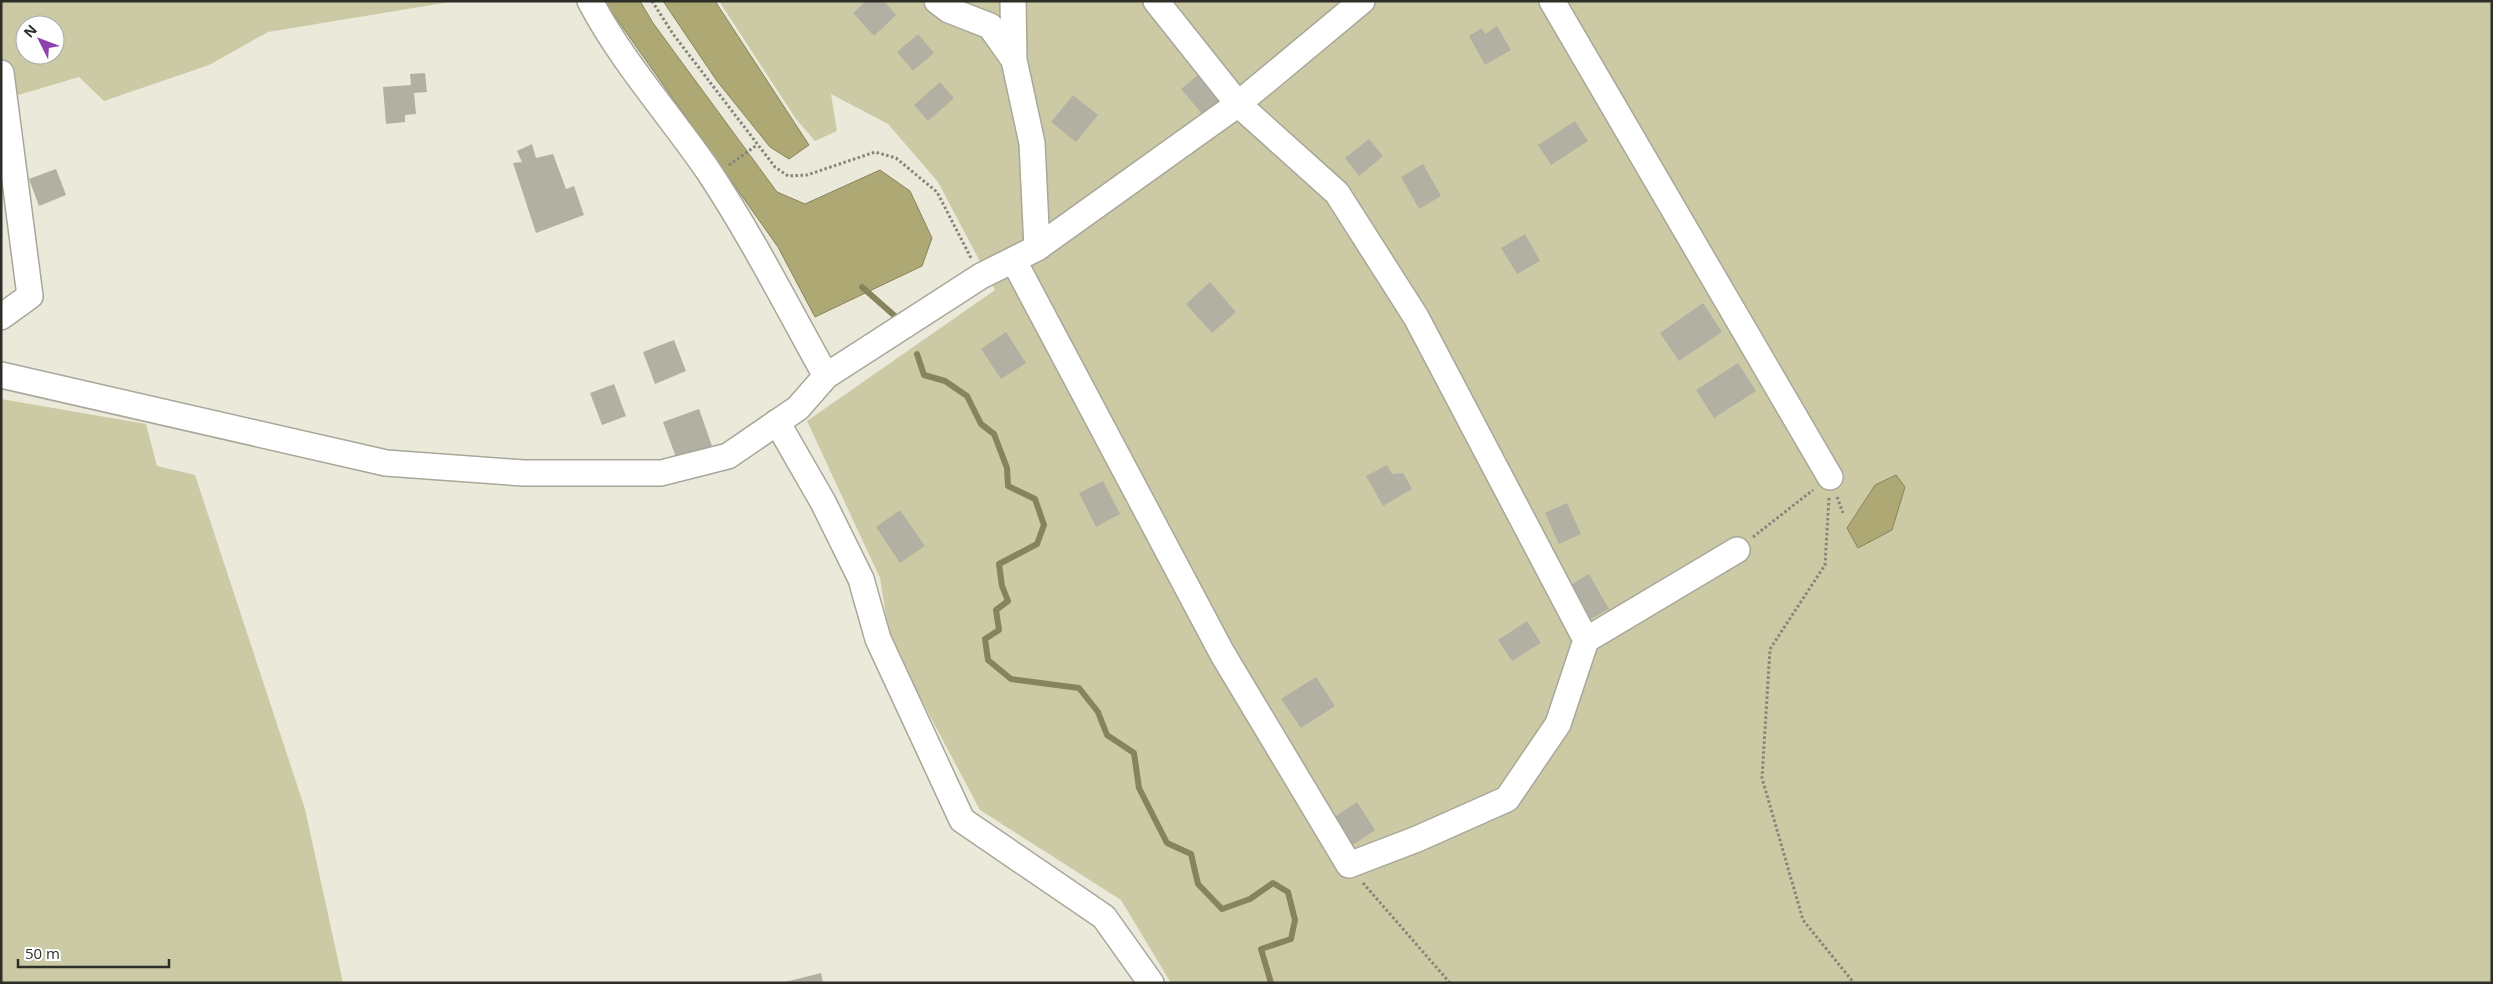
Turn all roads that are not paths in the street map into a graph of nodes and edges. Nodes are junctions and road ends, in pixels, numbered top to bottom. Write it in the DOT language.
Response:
graph roads {
  1 [pos="590,1"];
  2 [pos="937,1"];
  3 [pos="1013,1"];
  4 [pos="1156,1"];
  5 [pos="1362,1"];
  6 [pos="1552,1"];
  7 [pos="1014,60"];
  8 [pos="1,73"];
  9 [pos="1238,104"];
  10 [pos="1037,248"];
  11 [pos="1014,261"];
  12 [pos="1,317"];
  13 [pos="1,375"];
  14 [pos="826,376"];
  15 [pos="777,422"];
  16 [pos="1830,477"];
  17 [pos="1737,550"];
  18 [pos="1586,640"];
  19 [pos="1150,983"];
  1 -- 14 [label="street"];
  2 -- 7 [label="street"];
  3 -- 7 [label="street"];
  4 -- 9 [label="street"];
  5 -- 9 [label="street"];
  6 -- 16 [label="street"];
  7 -- 10 [label="street"];
  8 -- 12 [label="street"];
  9 -- 10 [label="street"];
  9 -- 18 [label="street"];
  10 -- 11 [label="street"];
  11 -- 14 [label="street"];
  11 -- 18 [label="street"];
  13 -- 15 [label="street"];
  14 -- 15 [label="street"];
  15 -- 19 [label="street"];
  17 -- 18 [label="street"];
}
